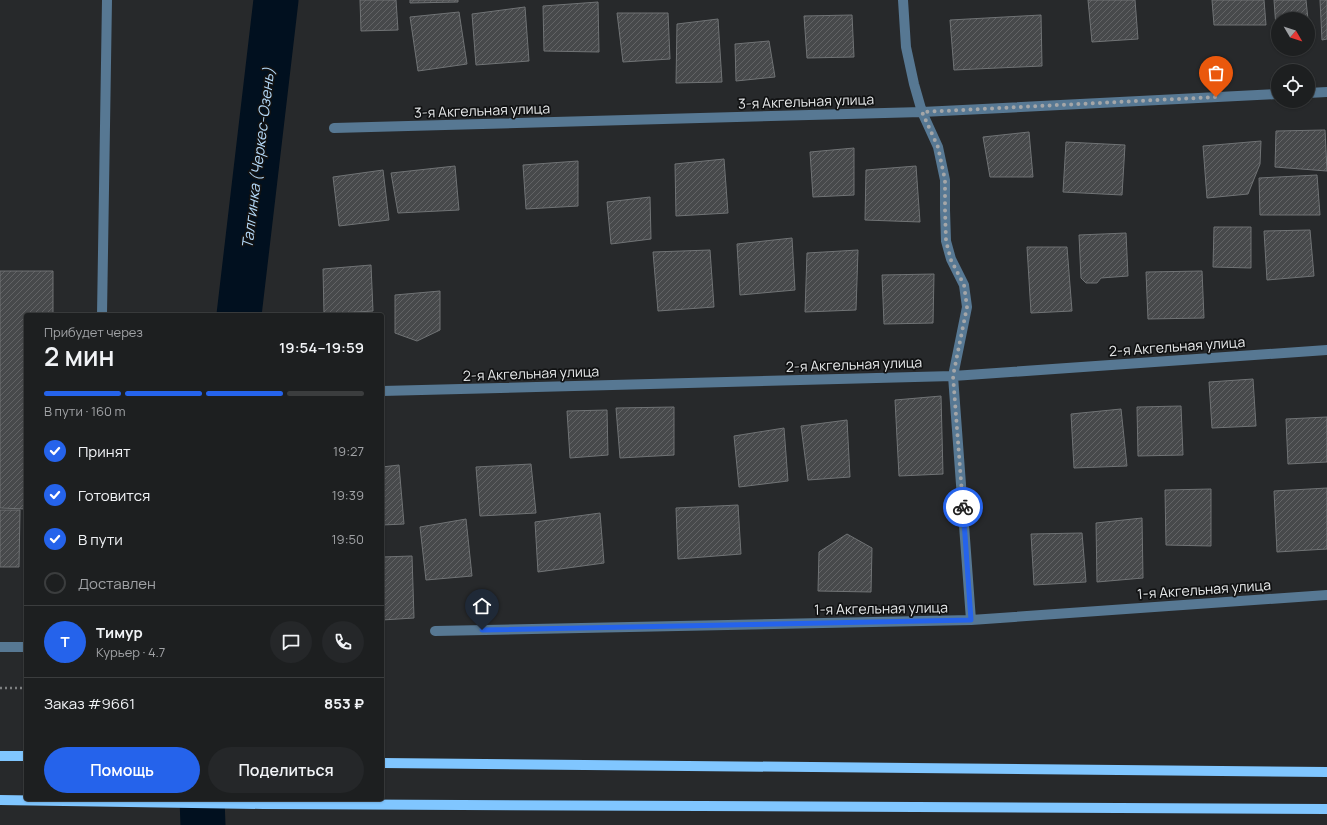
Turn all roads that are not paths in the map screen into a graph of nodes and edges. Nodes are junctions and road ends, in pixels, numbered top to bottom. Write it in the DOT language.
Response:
graph roads {
  1 [pos="107,0"];
  2 [pos="903,0"];
  3 [pos="1327,92"];
  4 [pos="1315,93"];
  5 [pos="1271,94"];
  6 [pos="922,112"];
  7 [pos="334,128"];
  8 [pos="102,313"];
  9 [pos="1327,350"];
  10 [pos="953,376"];
  11 [pos="384,391"];
  12 [pos="1327,594"];
  13 [pos="971,620"];
  14 [pos="435,631"];
  15 [pos="0,647"];
  16 [pos="24,647"];
  17 [pos="0,756"];
  18 [pos="24,756"];
  19 [pos="384,763"];
  20 [pos="1327,772"];
  21 [pos="0,800"];
  22 [pos="24,800"];
  23 [pos="78,801"];
  24 [pos="1327,809"];
  1 -- 8 [label="street"];
  2 -- 6 [label="street"];
  3 -- 4 [label="street"];
  5 -- 6 [label="street, 3-я Акгельная улица"];
  6 -- 7 [label="street, 3-я Акгельная улица"];
  6 -- 10 [label="street"];
  9 -- 10 [label="street, 2-я Акгельная улица"];
  10 -- 11 [label="street, 2-я Акгельная улица"];
  10 -- 13 [label="street"];
  12 -- 13 [label="street, 1-я Акгельная улица"];
  13 -- 14 [label="street, 1-я Акгельная улица"];
  15 -- 16 [label="street"];
  17 -- 18 [label="main road"];
  19 -- 20 [label="main road"];
  21 -- 22 [label="main road"];
  23 -- 24 [label="main road"];
}
